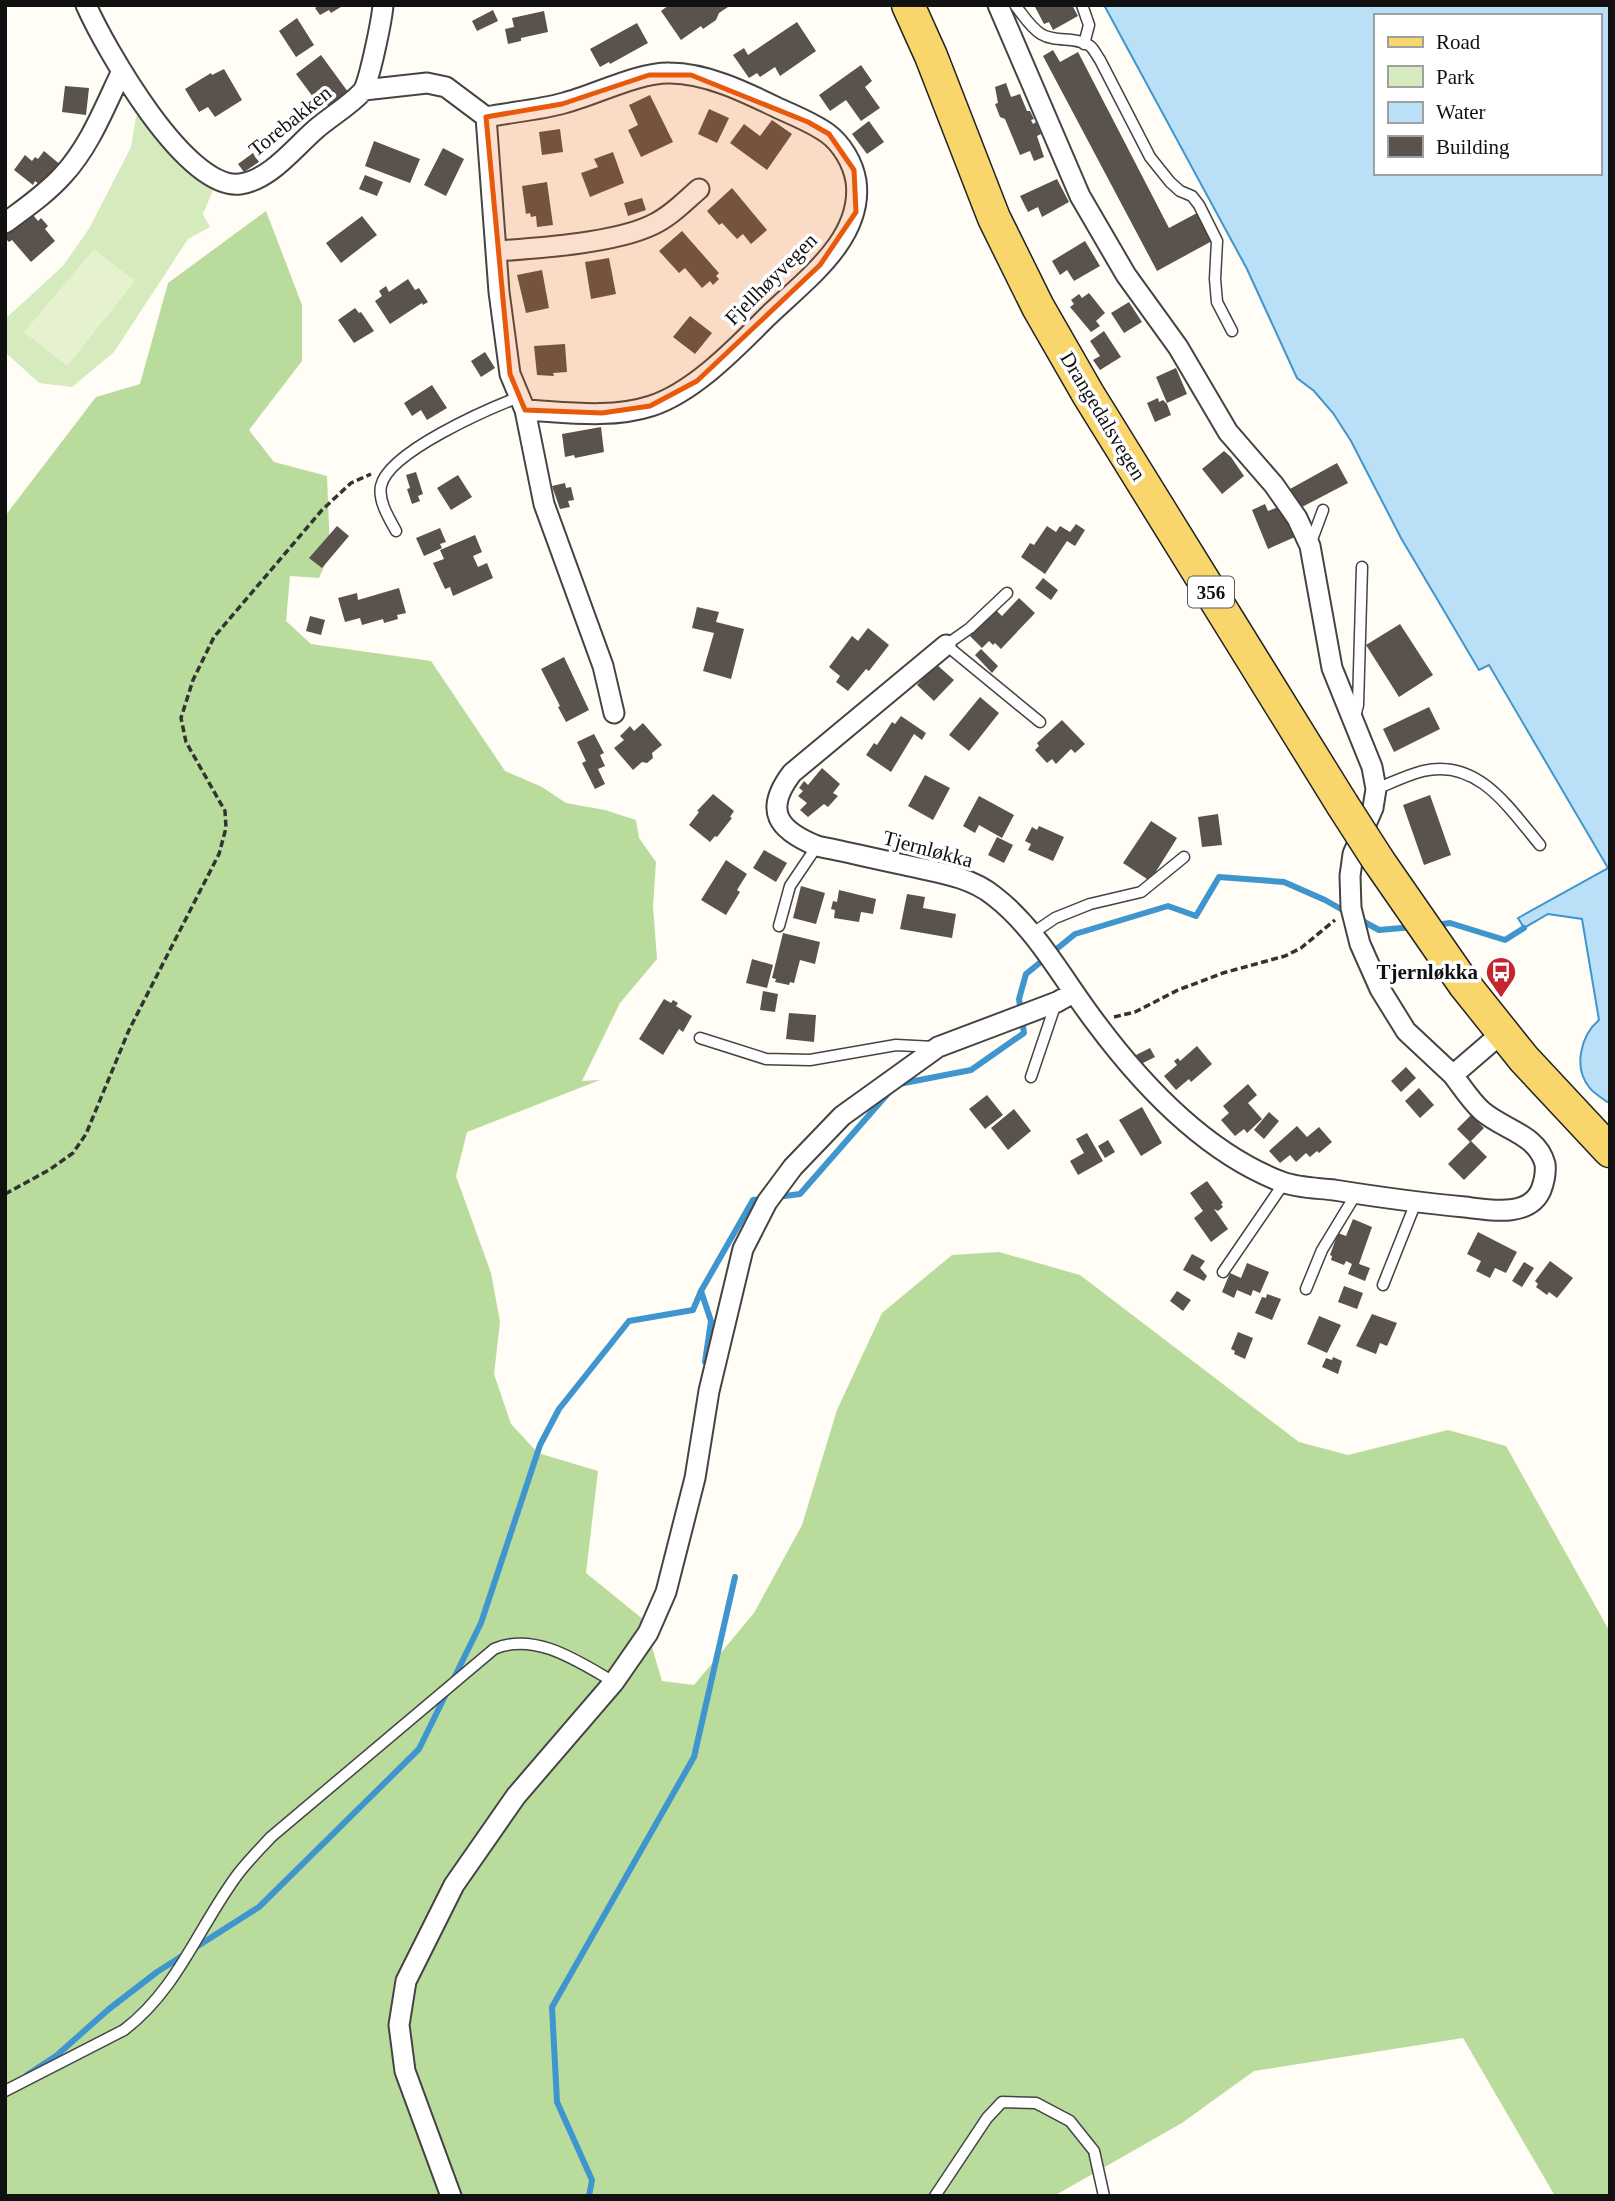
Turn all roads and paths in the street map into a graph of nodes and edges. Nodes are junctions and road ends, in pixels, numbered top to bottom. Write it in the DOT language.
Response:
graph roads {
  1 [pos="86,5"];
  2 [pos="383,5"];
  3 [pos="908,5"];
  4 [pos="998,5"];
  5 [pos="1015,5"];
  6 [pos="1082,5"];
  7 [pos="1084,44"];
  8 [pos="122,71"];
  9 [pos="364,90"];
  10 [pos="486,117"];
  11 [pos="699,189"];
  12 [pos="5,223"];
  13 [pos="497,251"];
  14 [pos="1232,331"];
  15 [pos="522,403"];
  16 [pos="397,461"];
  17 [pos="1323,510"];
  18 [pos="396,531"];
  19 [pos="1310,546"];
  20 [pos="1362,567"];
  21 [pos="1007,593"];
  22 [pos="946,645"];
  23 [pos="614,713"];
  24 [pos="1040,722"];
  25 [pos="1354,724"];
  26 [pos="1376,789"];
  27 [pos="1540,845"];
  28 [pos="817,846"];
  29 [pos="1184,857"];
  30 [pos="1351,908"];
  31 [pos="779,926"];
  32 [pos="1033,933"];
  33 [pos="1065,998"];
  34 [pos="1095,1022"];
  35 [pos="1503,1032"];
  36 [pos="700,1038"];
  37 [pos="938,1047"];
  38 [pos="1453,1075"];
  39 [pos="1031,1077"];
  40 [pos="1610,1151"];
  41 [pos="1284,1183"];
  42 [pos="5,1194"];
  43 [pos="1357,1194"];
  44 [pos="1416,1202"];
  45 [pos="1223,1272"];
  46 [pos="1383,1285"];
  47 [pos="1306,1289"];
  48 [pos="614,1682"];
  49 [pos="5,2091"];
  50 [pos="451,2196"];
  51 [pos="936,2196"];
  52 [pos="1104,2196"];
  1 -- 8 [label="street"];
  2 -- 9 [label="street, Torebakken"];
  3 -- 35 [label="main road, Drangedalsvegen / 356, bridge"];
  4 -- 19 [label="street"];
  5 -- 7 [label="lane"];
  6 -- 7 [label="lane"];
  7 -- 14 [label="lane"];
  8 -- 9 [label="street, Torebakken"];
  8 -- 12 [label="street"];
  9 -- 10 [label="street"];
  10 -- 13 [label="street"];
  10 -- 15 [label="street, Fjellhøyvegen"];
  11 -- 13 [label="street"];
  13 -- 15 [label="street"];
  15 -- 16 [label="lane"];
  15 -- 23 [label="street"];
  16 -- 18 [label="lane"];
  16 -- 42 [label="path"];
  17 -- 19 [label="lane"];
  19 -- 25 [label="street"];
  20 -- 25 [label="lane"];
  21 -- 22 [label="lane"];
  22 -- 24 [label="lane"];
  22 -- 28 [label="street, Tjernløkka"];
  25 -- 26 [label="street"];
  26 -- 27 [label="lane"];
  26 -- 30 [label="street, Tjernløkka"];
  28 -- 31 [label="lane"];
  28 -- 32 [label="street, Tjernløkka"];
  29 -- 32 [label="lane"];
  30 -- 34 [label="path"];
  30 -- 38 [label="street, Tjernløkka"];
  32 -- 33 [label="street, Tjernløkka"];
  33 -- 34 [label="street, Tjernløkka"];
  33 -- 37 [label="street"];
  33 -- 39 [label="lane"];
  34 -- 41 [label="street, Tjernløkka"];
  35 -- 38 [label="street"];
  35 -- 40 [label="main road, 356"];
  36 -- 37 [label="lane"];
  37 -- 48 [label="street"];
  38 -- 44 [label="street, Tjernløkka"];
  41 -- 43 [label="street, Tjernløkka"];
  41 -- 45 [label="lane"];
  43 -- 44 [label="street, Tjernløkka"];
  43 -- 47 [label="lane"];
  44 -- 46 [label="lane"];
  48 -- 49 [label="lane"];
  48 -- 50 [label="street"];
  51 -- 52 [label="lane"];
}
